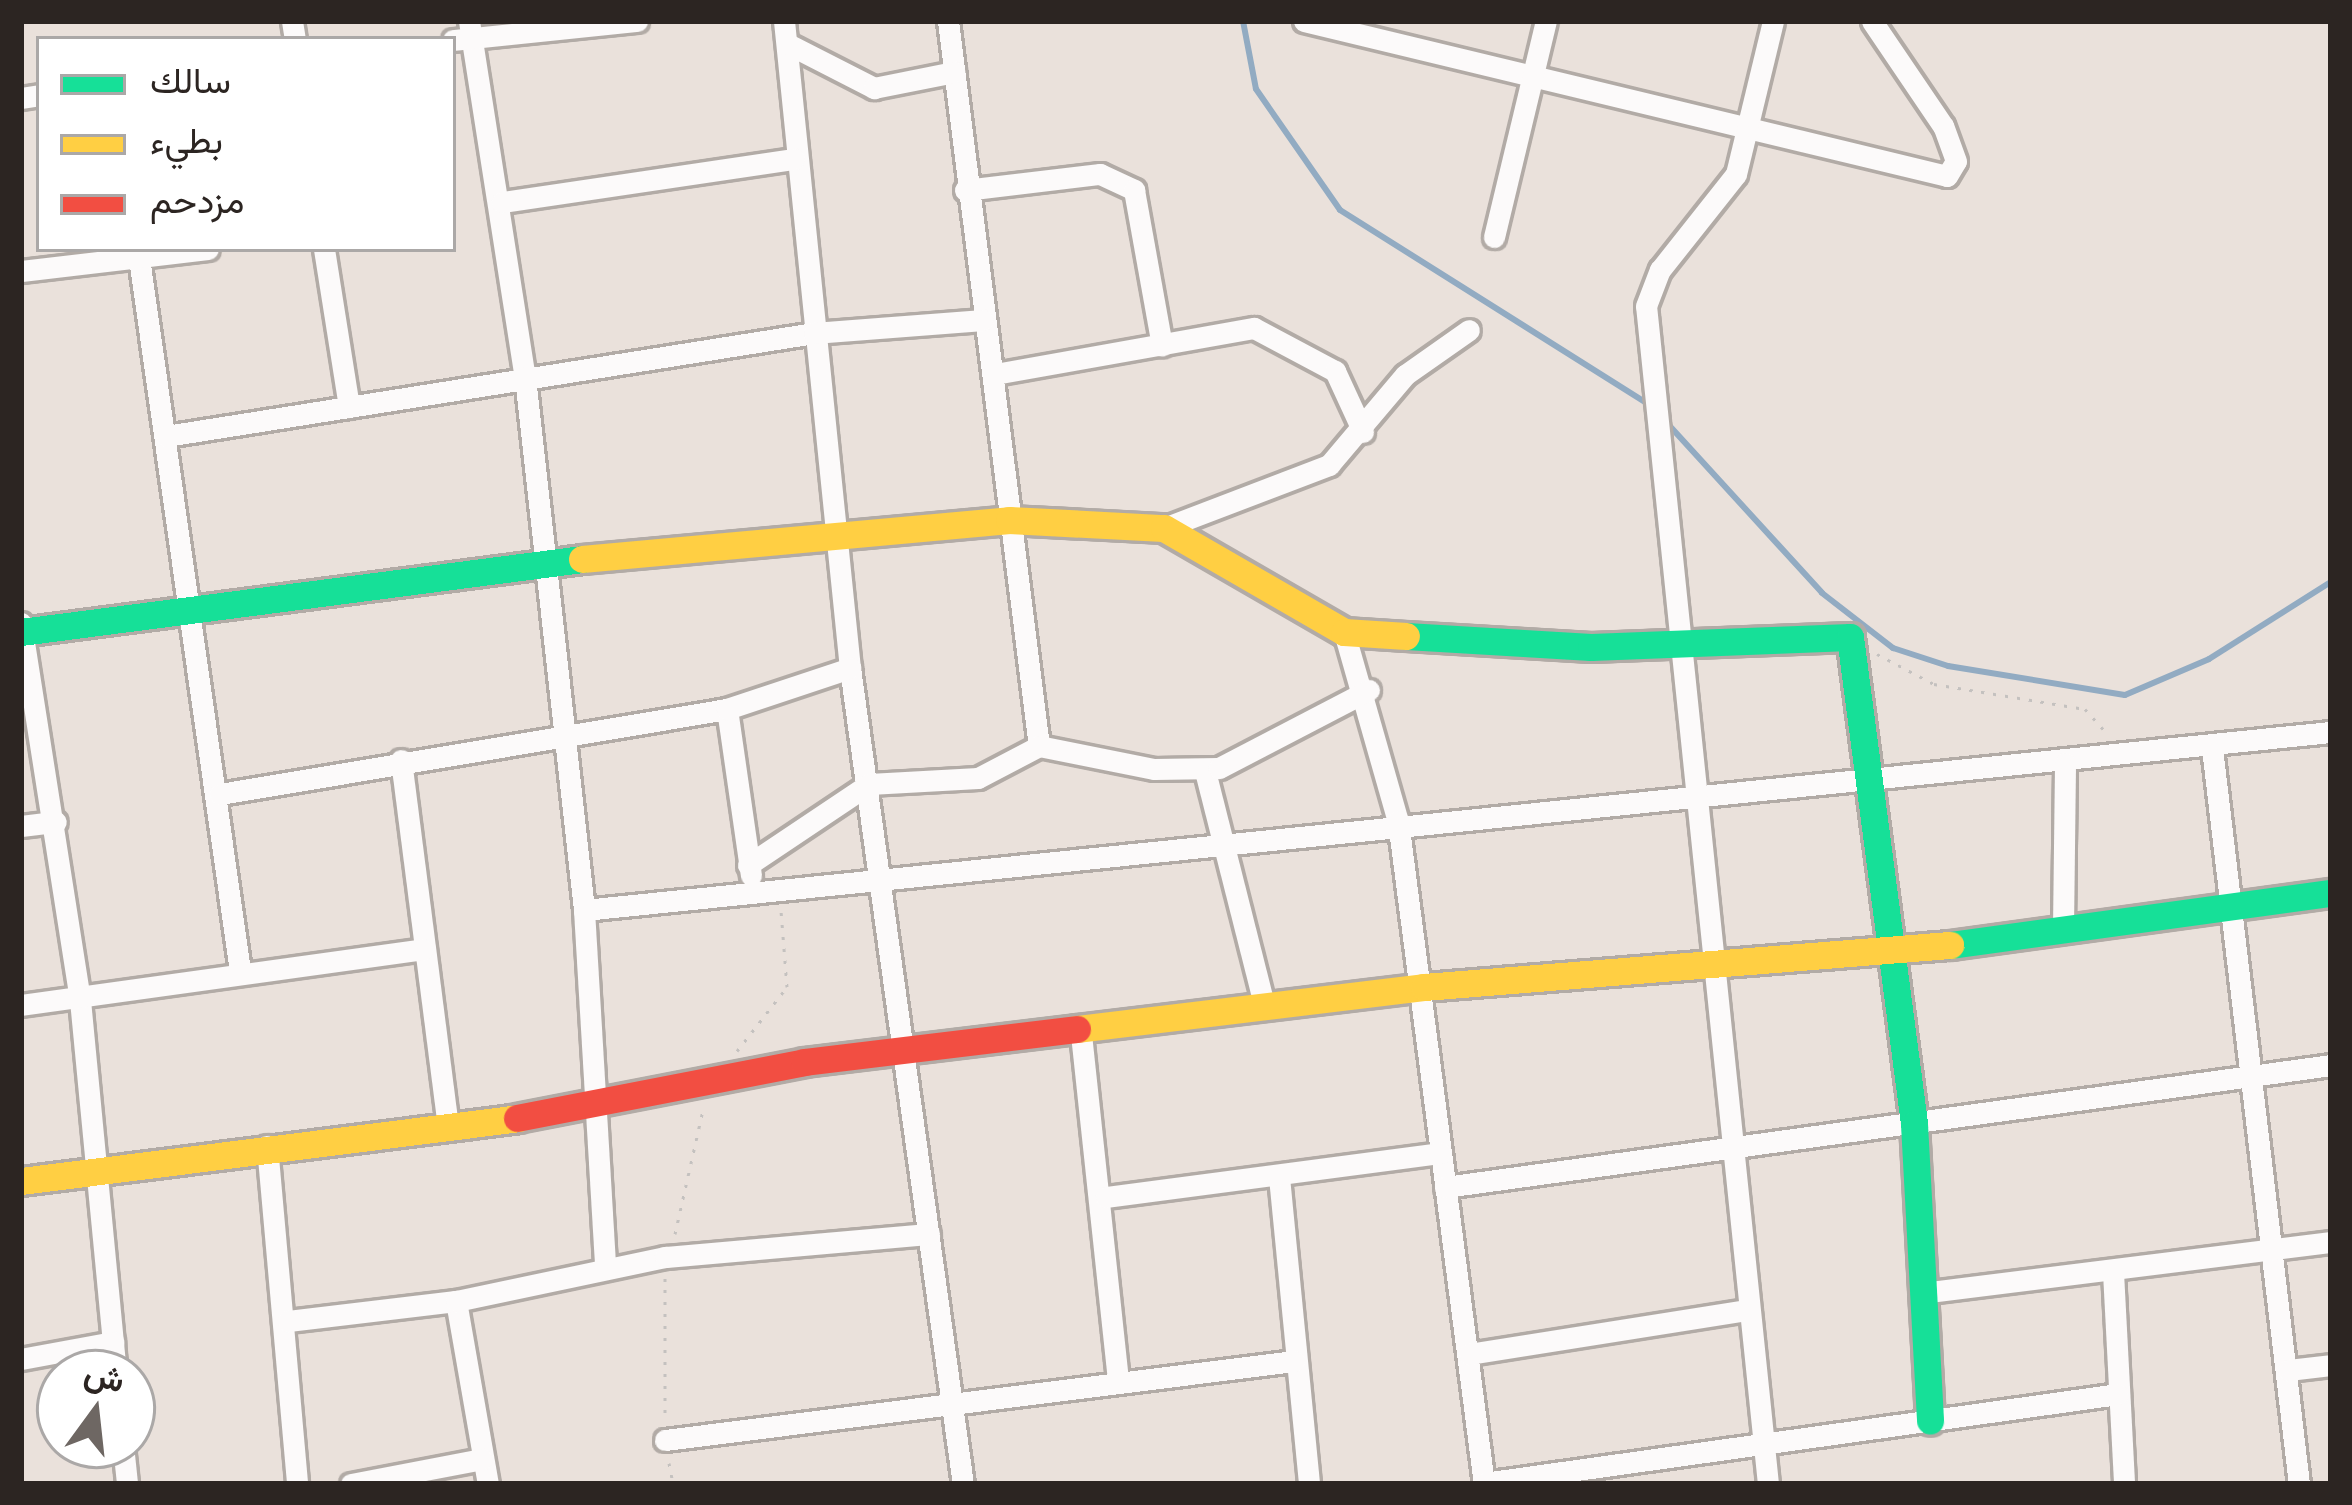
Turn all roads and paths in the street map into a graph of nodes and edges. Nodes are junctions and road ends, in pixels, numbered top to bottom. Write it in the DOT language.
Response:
graph roads {
  1 [pos="637,21"];
  2 [pos="784,21"];
  3 [pos="948,21"];
  4 [pos="1304,21"];
  5 [pos="1546,21"];
  6 [pos="1773,21"];
  7 [pos="1872,21"];
  8 [pos="465,32"];
  9 [pos="788,44"];
  10 [pos="954,72"];
  11 [pos="1535,82"];
  12 [pos="1748,127"];
  13 [pos="794,159"];
  14 [pos="965,190"];
  15 [pos="502,202"];
  16 [pos="1494,237"];
  17 [pos="185,252"];
  18 [pos="324,252"];
  19 [pos="139,258"];
  20 [pos="21,271"];
  21 [pos="982,320"];
  22 [pos="1469,330"];
  23 [pos="814,333"];
  24 [pos="1162,345"];
  25 [pos="995,374"];
  26 [pos="525,377"];
  27 [pos="349,407"];
  28 [pos="1364,432"];
  29 [pos="166,436"];
  30 [pos="1009,520"];
  31 [pos="1164,528"];
  32 [pos="838,530"];
  33 [pos="544,562"];
  34 [pos="198,615"];
  35 [pos="21,622"];
  36 [pos="22,632"];
  37 [pos="1344,632"];
  38 [pos="1850,637"];
  39 [pos="1677,648"];
  40 [pos="850,668"];
  41 [pos="1369,690"];
  42 [pos="727,710"];
  43 [pos="2331,732"];
  44 [pos="563,733"];
  45 [pos="1039,746"];
  46 [pos="2212,748"];
  47 [pos="2113,758"];
  48 [pos="401,760"];
  49 [pos="2065,763"];
  50 [pos="1205,771"];
  51 [pos="1875,782"];
  52 [pos="868,784"];
  53 [pos="220,794"];
  54 [pos="1694,794"];
  55 [pos="1399,821"];
  56 [pos="56,823"];
  57 [pos="21,826"];
  58 [pos="1223,847"];
  59 [pos="748,865"];
  60 [pos="883,882"];
  61 [pos="767,892"];
  62 [pos="2331,893"];
  63 [pos="2231,906"];
  64 [pos="584,910"];
  65 [pos="2063,929"];
  66 [pos="422,950"];
  67 [pos="1892,953"];
  68 [pos="240,970"];
  69 [pos="1712,971"];
  70 [pos="1424,987"];
  71 [pos="80,1000"];
  72 [pos="21,1005"];
  73 [pos="1265,1008"];
  74 [pos="1082,1034"];
  75 [pos="901,1053"];
  76 [pos="2331,1065"];
  77 [pos="2258,1073"];
  78 [pos="713,1080"];
  79 [pos="595,1108"];
  80 [pos="1914,1124"];
  81 [pos="448,1125"];
  82 [pos="267,1146"];
  83 [pos="1731,1148"];
  84 [pos="1440,1153"];
  85 [pos="90,1171"];
  86 [pos="1279,1177"];
  87 [pos="21,1181"];
  88 [pos="1445,1187"];
  89 [pos="1106,1197"];
  90 [pos="928,1234"];
  91 [pos="2331,1242"];
  92 [pos="2276,1250"];
  93 [pos="665,1257"];
  94 [pos="605,1266"];
  95 [pos="2113,1272"];
  96 [pos="1921,1293"];
  97 [pos="456,1301"];
  98 [pos="1748,1310"];
  99 [pos="288,1321"];
  100 [pos="113,1342"];
  101 [pos="114,1349"];
  102 [pos="1469,1354"];
  103 [pos="21,1360"];
  104 [pos="1294,1361"];
  105 [pos="2331,1365"];
  106 [pos="2288,1370"];
  107 [pos="1118,1382"];
  108 [pos="2118,1394"];
  109 [pos="955,1401"];
  110 [pos="1930,1421"];
  111 [pos="665,1440"];
  112 [pos="1764,1447"];
  113 [pos="482,1460"];
  114 [pos="1484,1483"];
  115 [pos="297,1484"];
  116 [pos="351,1484"];
  117 [pos="488,1484"];
  118 [pos="674,1484"];
  119 [pos="963,1484"];
  120 [pos="1309,1484"];
  121 [pos="1768,1484"];
  122 [pos="2124,1484"];
  123 [pos="2299,1484"];
  1 -- 8 [label="street"];
  2 -- 9 [label="street"];
  3 -- 10 [label="street"];
  4 -- 11 [label="street"];
  5 -- 11 [label="street"];
  6 -- 12 [label="street"];
  7 -- 12 [label="street"];
  8 -- 15 [label="street"];
  9 -- 10 [label="street"];
  9 -- 13 [label="street"];
  10 -- 14 [label="street"];
  11 -- 12 [label="street"];
  11 -- 16 [label="street"];
  12 -- 39 [label="street"];
  13 -- 15 [label="street"];
  13 -- 23 [label="street"];
  14 -- 21 [label="street"];
  14 -- 24 [label="street"];
  15 -- 26 [label="street"];
  17 -- 19 [label="street"];
  18 -- 27 [label="street"];
  19 -- 20 [label="street"];
  19 -- 29 [label="street"];
  21 -- 23 [label="street"];
  21 -- 25 [label="street"];
  22 -- 28 [label="street"];
  23 -- 26 [label="street"];
  23 -- 32 [label="street"];
  24 -- 25 [label="street"];
  24 -- 28 [label="street"];
  25 -- 30 [label="street"];
  26 -- 27 [label="street"];
  26 -- 33 [label="street"];
  27 -- 29 [label="street"];
  28 -- 31 [label="street"];
  29 -- 34 [label="street"];
  30 -- 31 [label="street"];
  30 -- 32 [label="street"];
  30 -- 45 [label="street"];
  31 -- 37 [label="street"];
  32 -- 33 [label="street"];
  32 -- 40 [label="street"];
  33 -- 34 [label="street"];
  33 -- 44 [label="street"];
  34 -- 36 [label="street"];
  34 -- 53 [label="street"];
  35 -- 36 [label="street"];
  36 -- 56 [label="street"];
  37 -- 39 [label="street"];
  37 -- 41 [label="street"];
  38 -- 39 [label="street"];
  38 -- 47 [label="path"];
  38 -- 51 [label="street"];
  39 -- 54 [label="street"];
  40 -- 42 [label="street"];
  40 -- 52 [label="street"];
  41 -- 50 [label="street"];
  41 -- 55 [label="street"];
  42 -- 44 [label="street"];
  42 -- 59 [label="street"];
  43 -- 46 [label="street"];
  44 -- 48 [label="street"];
  44 -- 64 [label="street"];
  45 -- 50 [label="street"];
  45 -- 52 [label="street"];
  46 -- 47 [label="street"];
  46 -- 63 [label="street"];
  47 -- 49 [label="street"];
  48 -- 53 [label="street"];
  48 -- 66 [label="street"];
  49 -- 51 [label="street"];
  49 -- 65 [label="street"];
  50 -- 58 [label="street"];
  51 -- 54 [label="street"];
  51 -- 67 [label="street"];
  52 -- 59 [label="street"];
  52 -- 60 [label="street"];
  53 -- 68 [label="street"];
  54 -- 55 [label="street"];
  54 -- 69 [label="street"];
  55 -- 58 [label="street"];
  55 -- 70 [label="street"];
  56 -- 57 [label="street"];
  56 -- 71 [label="street"];
  58 -- 60 [label="street"];
  58 -- 73 [label="street"];
  59 -- 61 [label="street"];
  60 -- 61 [label="street"];
  60 -- 75 [label="street"];
  61 -- 64 [label="street"];
  61 -- 78 [label="path"];
  62 -- 63 [label="street"];
  63 -- 65 [label="street"];
  63 -- 77 [label="street"];
  64 -- 79 [label="street"];
  65 -- 67 [label="street"];
  66 -- 68 [label="street"];
  66 -- 81 [label="street"];
  67 -- 69 [label="street"];
  67 -- 80 [label="street"];
  68 -- 71 [label="street"];
  69 -- 70 [label="street"];
  69 -- 83 [label="street"];
  70 -- 73 [label="street"];
  70 -- 84 [label="street"];
  71 -- 72 [label="street"];
  71 -- 85 [label="street"];
  73 -- 74 [label="street"];
  74 -- 75 [label="street"];
  74 -- 89 [label="street"];
  75 -- 78 [label="street"];
  75 -- 90 [label="street"];
  76 -- 77 [label="street"];
  77 -- 80 [label="street"];
  77 -- 92 [label="street"];
  78 -- 79 [label="street"];
  78 -- 93 [label="path"];
  79 -- 81 [label="street"];
  79 -- 94 [label="street"];
  80 -- 83 [label="street"];
  80 -- 96 [label="street"];
  81 -- 82 [label="street"];
  82 -- 85 [label="street"];
  82 -- 99 [label="street"];
  83 -- 88 [label="street"];
  83 -- 98 [label="street"];
  84 -- 86 [label="street"];
  84 -- 88 [label="street"];
  85 -- 87 [label="street"];
  85 -- 100 [label="street"];
  86 -- 89 [label="street"];
  86 -- 104 [label="street"];
  88 -- 102 [label="street"];
  89 -- 107 [label="street"];
  90 -- 93 [label="street"];
  90 -- 109 [label="street"];
  91 -- 92 [label="street"];
  92 -- 95 [label="street"];
  92 -- 106 [label="street"];
  93 -- 94 [label="street"];
  93 -- 111 [label="path"];
  94 -- 97 [label="street"];
  95 -- 96 [label="street"];
  95 -- 108 [label="street"];
  96 -- 110 [label="street"];
  97 -- 99 [label="street"];
  97 -- 113 [label="street"];
  98 -- 102 [label="street"];
  98 -- 112 [label="street"];
  99 -- 115 [label="street"];
  100 -- 101 [label="street"];
  100 -- 103 [label="street"];
  102 -- 114 [label="street"];
  104 -- 107 [label="street"];
  104 -- 120 [label="street"];
  105 -- 106 [label="street"];
  106 -- 123 [label="street"];
  107 -- 109 [label="street"];
  108 -- 110 [label="street"];
  108 -- 122 [label="street"];
  109 -- 111 [label="street"];
  109 -- 119 [label="street"];
  110 -- 112 [label="street"];
  111 -- 118 [label="path"];
  112 -- 114 [label="street"];
  112 -- 121 [label="street"];
  113 -- 116 [label="street"];
  113 -- 117 [label="street"];
}
